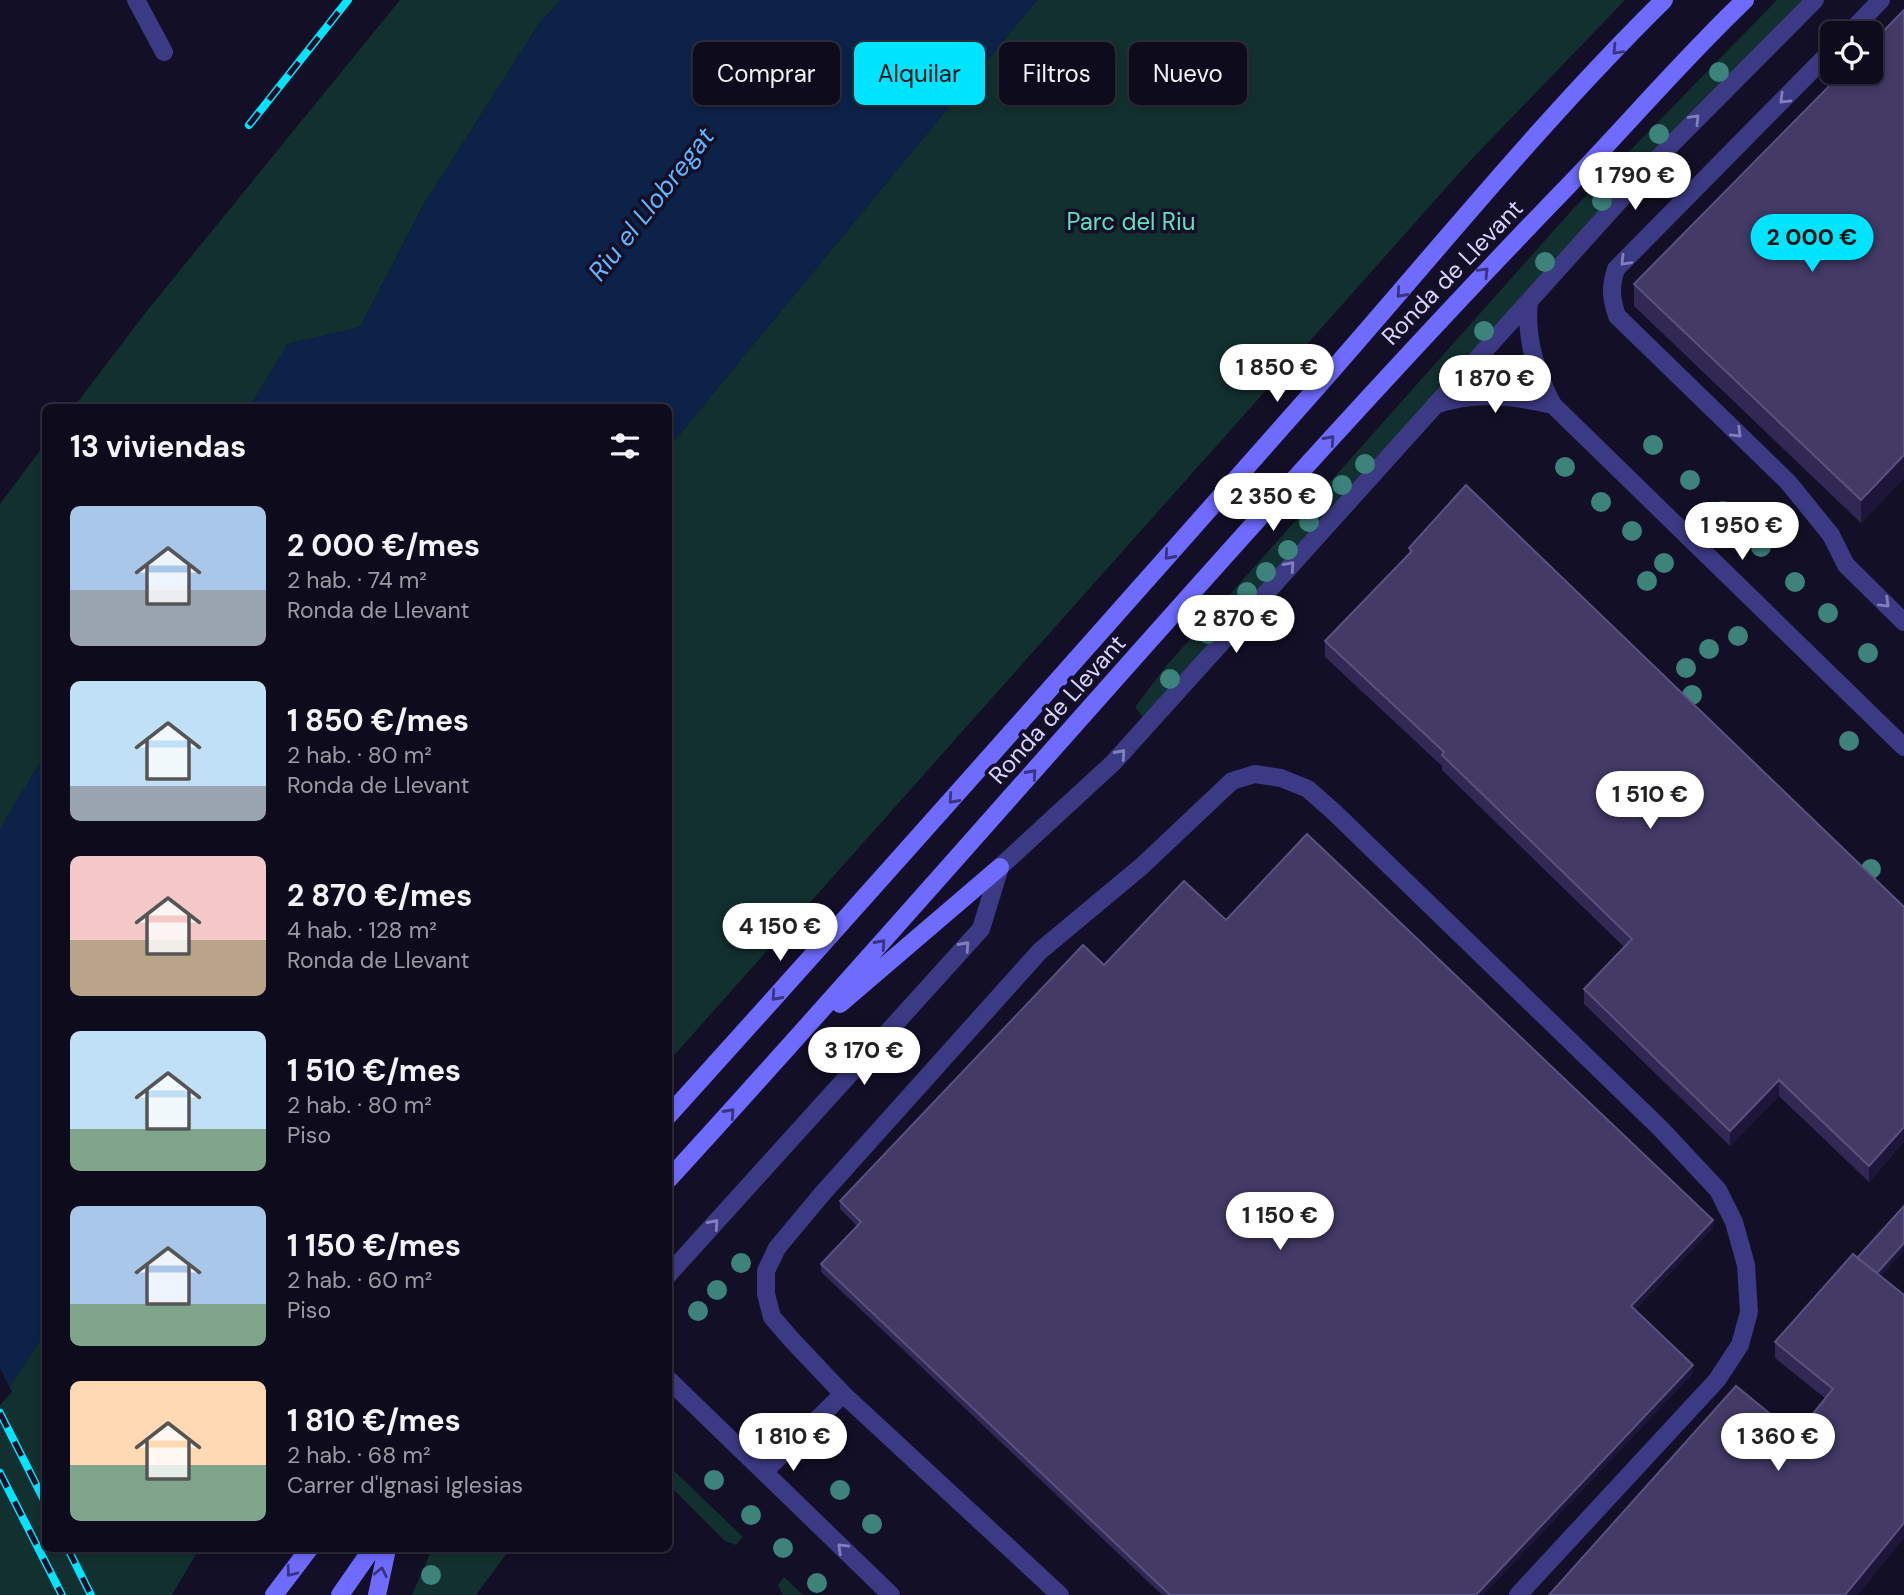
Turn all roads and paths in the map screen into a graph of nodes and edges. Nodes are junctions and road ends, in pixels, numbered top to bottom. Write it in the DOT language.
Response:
graph roads {
  1 [pos="136,0"];
  2 [pos="1664,0"];
  3 [pos="1745,0"];
  4 [pos="1815,0"];
  5 [pos="1881,0"];
  6 [pos="1861,21"];
  7 [pos="164,52"];
  8 [pos="1820,62"];
  9 [pos="1529,301"];
  10 [pos="1435,405"];
  11 [pos="1553,405"];
  12 [pos="1904,622"];
  13 [pos="1904,747"];
  14 [pos="1000,867"];
  15 [pos="786,1050"];
  16 [pos="672,1112"];
  17 [pos="672,1176"];
  18 [pos="672,1271"];
  19 [pos="672,1383"];
  20 [pos="844,1394"];
  21 [pos="764,1472"];
  22 [pos="307,1552"];
  23 [pos="370,1552"];
  24 [pos="386,1552"];
  25 [pos="274,1595"];
  26 [pos="340,1595"];
  27 [pos="377,1595"];
  28 [pos="891,1595"];
  29 [pos="1060,1595"];
  30 [pos="1518,1595"];
  1 -- 7 [label="street"];
  2 -- 16 [label="main road, Ronda de Llevant, one-way"];
  15 -- 3 [label="main road, Ronda de Llevant, one-way"];
  9 -- 4 [label="street, one-way"];
  5 -- 6 [label="street"];
  8 -- 12 [label="street, one-way"];
  9 -- 10 [label="street"];
  9 -- 11 [label="street"];
  10 -- 11 [label="street"];
  14 -- 10 [label="street, one-way"];
  11 -- 13 [label="street"];
  14 -- 15 [label="main road"];
  18 -- 14 [label="street, one-way"];
  17 -- 15 [label="main road, Ronda de Llevant, one-way"];
  19 -- 21 [label="street"];
  20 -- 21 [label="street"];
  20 -- 29 [label="street"];
  20 -- 30 [label="street"];
  28 -- 21 [label="street, one-way"];
  22 -- 25 [label="main road, one-way"];
  23 -- 26 [label="main road"];
  27 -- 24 [label="main road, one-way"];
}
